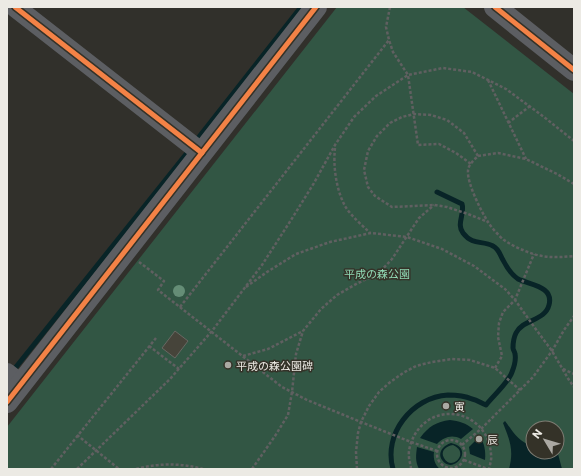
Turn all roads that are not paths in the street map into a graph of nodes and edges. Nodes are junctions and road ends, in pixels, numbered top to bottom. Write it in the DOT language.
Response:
graph roads {
  1 [pos="15,7"];
  2 [pos="316,7"];
  3 [pos="495,7"];
  4 [pos="574,70"];
  5 [pos="202,153"];
  6 [pos="14,379"];
  7 [pos="7,402"];
  1 -- 5 [label="street"];
  2 -- 5 [label="street"];
  3 -- 4 [label="street"];
  5 -- 6 [label="street"];
  6 -- 7 [label="street"];
}
